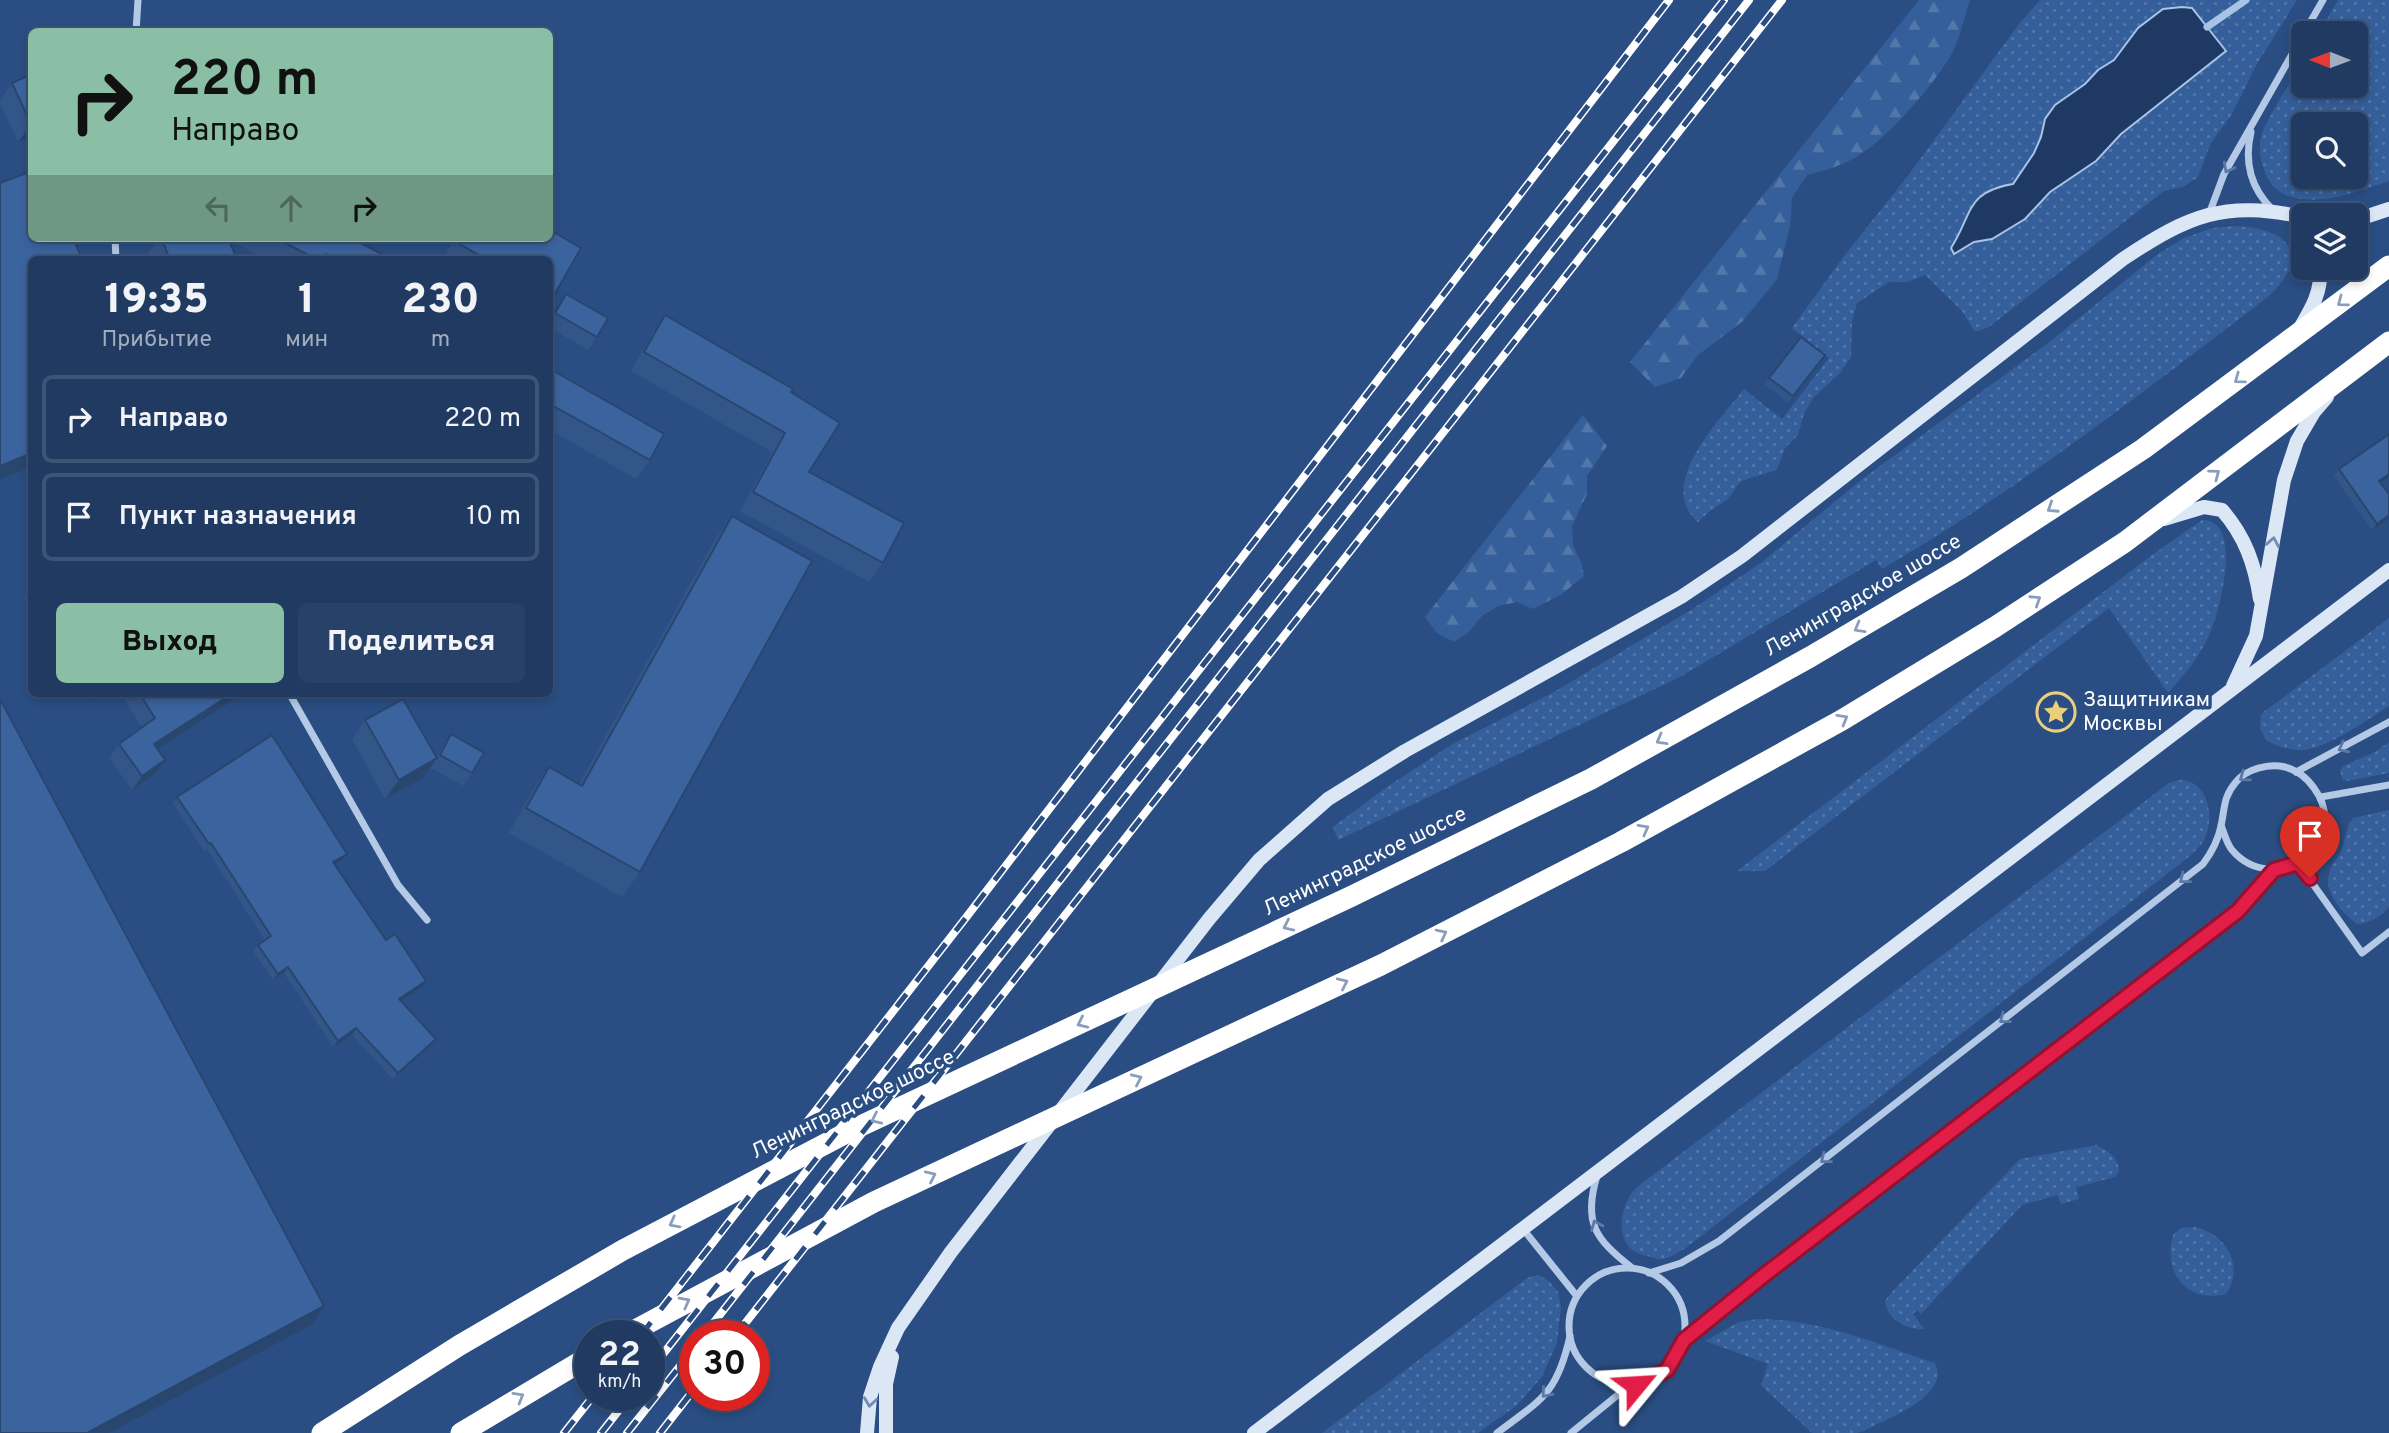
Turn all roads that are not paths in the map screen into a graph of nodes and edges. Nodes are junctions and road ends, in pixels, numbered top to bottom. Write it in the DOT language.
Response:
graph roads {
  1 [pos="138,0"];
  2 [pos="2323,0"];
  3 [pos="2311,21"];
  4 [pos="136,28"];
  5 [pos="2291,56"];
  6 [pos="2252,124"];
  7 [pos="2389,209"];
  8 [pos="2274,211"];
  9 [pos="2208,215"];
  10 [pos="2291,215"];
  11 [pos="2368,216"];
  12 [pos="2291,220"];
  13 [pos="2389,266"];
  14 [pos="2319,280"];
  15 [pos="2294,339"];
  16 [pos="2389,342"];
  17 [pos="2350,372"];
  18 [pos="2141,530"];
  19 [pos="2389,570"];
  20 [pos="2262,610"];
  21 [pos="2231,691"];
  22 [pos="291,697"];
  23 [pos="2389,722"];
  24 [pos="2296,772"];
  25 [pos="2389,785"];
  26 [pos="2321,797"];
  27 [pos="2221,825"];
  28 [pos="2298,863"];
  29 [pos="2274,870"];
  30 [pos="427,920"];
  31 [pos="2389,932"];
  32 [pos="1599,1171"];
  33 [pos="1523,1229"];
  34 [pos="1630,1267"];
  35 [pos="1649,1273"];
  36 [pos="1576,1295"];
  37 [pos="654,1320"];
  38 [pos="898,1328"];
  39 [pos="1570,1336"];
  40 [pos="1684,1340"];
  41 [pos="574,1366"];
  42 [pos="1630,1384"];
  43 [pos="322,1433"];
  44 [pos="461,1433"];
  45 [pos="867,1433"];
  46 [pos="886,1433"];
  47 [pos="1254,1433"];
  48 [pos="1497,1433"];
  49 [pos="1572,1433"];
  1 -- 4 [label="street"];
  2 -- 3 [label="street"];
  5 -- 6 [label="street"];
  6 -- 8 [label="street"];
  6 -- 9 [label="street, one-way"];
  7 -- 11 [label="main road"];
  8 -- 9 [label="main road"];
  8 -- 10 [label="main road"];
  8 -- 12 [label="main road"];
  9 -- 38 [label="main road"];
  13 -- 15 [label="highway, Ленинградское шоссе, one-way"];
  14 -- 15 [label="main road"];
  15 -- 43 [label="highway, Ленинградское шоссе, one-way"];
  16 -- 17 [label="highway"];
  18 -- 17 [label="highway, one-way"];
  20 -- 17 [label="main road, one-way"];
  18 -- 20 [label="main road"];
  37 -- 18 [label="highway, one-way"];
  19 -- 21 [label="main road"];
  20 -- 21 [label="main road"];
  21 -- 32 [label="main road"];
  22 -- 30 [label="street"];
  23 -- 24 [label="street, one-way"];
  24 -- 26 [label="street"];
  24 -- 27 [label="street, one-way"];
  25 -- 26 [label="street"];
  26 -- 28 [label="street"];
  27 -- 29 [label="street"];
  27 -- 35 [label="street, one-way"];
  28 -- 29 [label="street"];
  28 -- 31 [label="street"];
  29 -- 40 [label="street"];
  32 -- 33 [label="main road"];
  34 -- 32 [label="street, one-way"];
  33 -- 36 [label="street"];
  33 -- 47 [label="main road"];
  34 -- 35 [label="street"];
  34 -- 36 [label="street"];
  35 -- 40 [label="street"];
  36 -- 39 [label="street"];
  38 -- 45 [label="main road, one-way"];
  38 -- 46 [label="main road"];
  39 -- 42 [label="street"];
  39 -- 48 [label="street, one-way"];
  40 -- 42 [label="street"];
  44 -- 41 [label="highway, one-way"];
  42 -- 49 [label="street"];
}
